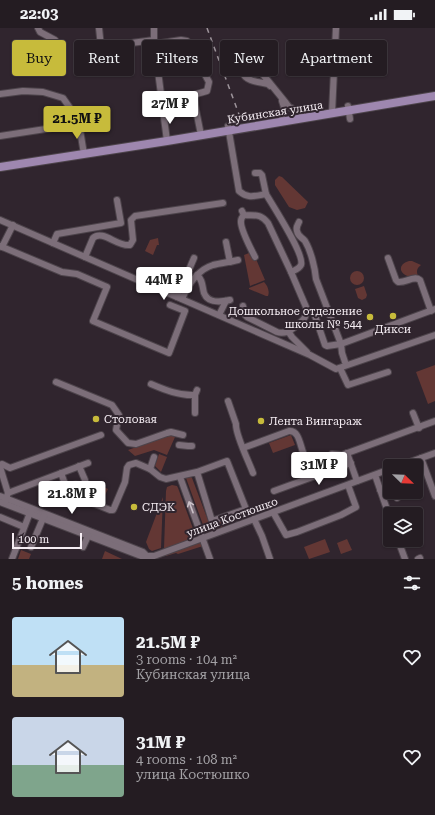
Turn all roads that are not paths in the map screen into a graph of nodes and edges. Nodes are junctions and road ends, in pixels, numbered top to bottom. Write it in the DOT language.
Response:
graph roads {
  1 [pos="38,28"];
  2 [pos="99,28"];
  3 [pos="336,28"];
  4 [pos="55,40"];
  5 [pos="142,43"];
  6 [pos="159,76"];
  7 [pos="206,76"];
  8 [pos="435,91"];
  9 [pos="0,94"];
  10 [pos="193,95"];
  11 [pos="435,96"];
  12 [pos="161,97"];
  13 [pos="348,108"];
  14 [pos="332,111"];
  15 [pos="302,113"];
  16 [pos="282,117"];
  17 [pos="350,119"];
  18 [pos="78,124"];
  19 [pos="228,128"];
  20 [pos="201,133"];
  21 [pos="0,136"];
  22 [pos="167,139"];
  23 [pos="84,151"];
  24 [pos="0,162"];
  25 [pos="0,167"];
  26 [pos="254,173"];
  27 [pos="266,194"];
  28 [pos="117,200"];
  29 [pos="223,203"];
  30 [pos="0,220"];
  31 [pos="299,222"];
  32 [pos="13,225"];
  33 [pos="226,242"];
  34 [pos="53,243"];
  35 [pos="1,247"];
  36 [pos="85,257"];
  37 [pos="255,257"];
  38 [pos="194,258"];
  39 [pos="388,258"];
  40 [pos="238,260"];
  41 [pos="230,262"];
  42 [pos="291,272"];
  43 [pos="197,274"];
  44 [pos="185,279"];
  45 [pos="180,290"];
  46 [pos="179,298"];
  47 [pos="170,305"];
  48 [pos="243,306"];
  49 [pos="433,310"];
  50 [pos="314,313"];
  51 [pos="219,316"];
  52 [pos="288,332"];
  53 [pos="435,334"];
  54 [pos="341,344"];
  55 [pos="310,355"];
  56 [pos="345,362"];
  57 [pos="336,368"];
  58 [pos="388,372"];
  59 [pos="56,382"];
  60 [pos="151,384"];
  61 [pos="228,401"];
  62 [pos="194,413"];
  63 [pos="413,413"];
  64 [pos="435,421"];
  65 [pos="419,428"];
  66 [pos="101,435"];
  67 [pos="183,435"];
  68 [pos="179,445"];
  69 [pos="192,446"];
  70 [pos="243,448"];
  71 [pos="303,452"];
  72 [pos="347,453"];
  73 [pos="435,453"];
  74 [pos="332,454"];
  75 [pos="154,457"];
  76 [pos="421,458"];
  77 [pos="88,463"];
  78 [pos="351,463"];
  79 [pos="0,466"];
  80 [pos="79,466"];
  81 [pos="150,468"];
  82 [pos="197,472"];
  83 [pos="383,472"];
  84 [pos="61,473"];
  85 [pos="253,473"];
  86 [pos="375,475"];
  87 [pos="180,477"];
  88 [pos="85,480"];
  89 [pos="357,481"];
  90 [pos="348,485"];
  91 [pos="383,489"];
  92 [pos="380,490"];
  93 [pos="274,491"];
  94 [pos="435,496"];
  95 [pos="4,499"];
  96 [pos="386,507"];
  97 [pos="31,511"];
  98 [pos="273,512"];
  99 [pos="228,515"];
  100 [pos="44,516"];
  101 [pos="0,517"];
  102 [pos="254,519"];
  103 [pos="24,527"];
  104 [pos="233,527"];
  105 [pos="88,536"];
  106 [pos="203,538"];
  107 [pos="31,547"];
  108 [pos="83,547"];
  109 [pos="401,547"];
  110 [pos="136,555"];
  111 [pos="12,559"];
  112 [pos="210,559"];
  113 [pos="270,559"];
  114 [pos="405,559"];
  1 -- 4 [label="street"];
  2 -- 5 [label="street"];
  3 -- 14 [label="street"];
  6 -- 12 [label="street"];
  7 -- 10 [label="street"];
  8 -- 13 [label="main road, Кубинская улица"];
  9 -- 18 [label="street"];
  10 -- 12 [label="street"];
  10 -- 20 [label="street"];
  11 -- 13 [label="main road, Кубинская улица"];
  12 -- 22 [label="street"];
  13 -- 14 [label="main road, Кубинская улица"];
  13 -- 17 [label="street"];
  14 -- 15 [label="main road, Кубинская улица"];
  14 -- 19 [label="main road, Кубинская улица"];
  15 -- 16 [label="main road, Кубинская улица"];
  15 -- 16 [label="street"];
  16 -- 19 [label="main road, Кубинская улица"];
  18 -- 21 [label="street"];
  18 -- 23 [label="street"];
  19 -- 20 [label="main road, Кубинская улица"];
  19 -- 27 [label="street"];
  20 -- 22 [label="main road, Кубинская улица"];
  22 -- 23 [label="main road, Кубинская улица"];
  23 -- 24 [label="main road, Кубинская улица"];
  23 -- 25 [label="main road, Кубинская улица"];
  26 -- 27 [label="street"];
  27 -- 42 [label="street"];
  28 -- 34 [label="street"];
  29 -- 36 [label="street"];
  30 -- 32 [label="street"];
  31 -- 54 [label="street"];
  32 -- 34 [label="street"];
  32 -- 35 [label="street"];
  33 -- 41 [label="street"];
  34 -- 36 [label="street"];
  35 -- 47 [label="street"];
  36 -- 46 [label="street"];
  37 -- 42 [label="street"];
  38 -- 44 [label="street"];
  39 -- 49 [label="street"];
  40 -- 41 [label="street"];
  41 -- 43 [label="street"];
  42 -- 52 [label="street"];
  43 -- 46 [label="street"];
  43 -- 51 [label="street"];
  45 -- 46 [label="street"];
  46 -- 51 [label="street"];
  48 -- 52 [label="street"];
  49 -- 54 [label="street"];
  50 -- 54 [label="street"];
  51 -- 55 [label="street"];
  52 -- 55 [label="street"];
  53 -- 56 [label="street"];
  53 -- 57 [label="street"];
  54 -- 56 [label="street"];
  55 -- 57 [label="street"];
  56 -- 57 [label="street"];
  57 -- 58 [label="street"];
  59 -- 67 [label="street"];
  60 -- 62 [label="street"];
  61 -- 70 [label="street"];
  63 -- 65 [label="street"];
  64 -- 65 [label="street"];
  65 -- 72 [label="street"];
  66 -- 79 [label="street"];
  68 -- 69 [label="street"];
  70 -- 71 [label="street"];
  70 -- 85 [label="street"];
  72 -- 74 [label="street"];
  72 -- 78 [label="street"];
  73 -- 76 [label="street"];
  75 -- 81 [label="street"];
  76 -- 94 [label="street"];
  77 -- 80 [label="street"];
  78 -- 89 [label="street"];
  78 -- 93 [label="street"];
  79 -- 95 [label="street"];
  80 -- 84 [label="street"];
  80 -- 88 [label="street"];
  81 -- 84 [label="street"];
  81 -- 87 [label="street"];
  82 -- 87 [label="street"];
  82 -- 99 [label="street"];
  82 -- 99 [label="street"];
  83 -- 86 [label="street, улица Костюшко"];
  84 -- 95 [label="street"];
  86 -- 89 [label="street, улица Костюшко"];
  86 -- 92 [label="street"];
  106 -- 87 [label="street, one-way"];
  89 -- 90 [label="street, улица Костюшко"];
  90 -- 98 [label="street, улица Костюшко"];
  90 -- 98 [label="street"];
  91 -- 92 [label="street"];
  92 -- 96 [label="street"];
  95 -- 97 [label="street"];
  97 -- 100 [label="street"];
  97 -- 103 [label="street"];
  98 -- 102 [label="street, улица Костюшко"];
  99 -- 104 [label="street"];
  100 -- 105 [label="street"];
  100 -- 107 [label="street"];
  100 -- 110 [label="street"];
  101 -- 103 [label="street"];
  102 -- 104 [label="street, улица Костюшко"];
  102 -- 113 [label="street"];
  103 -- 111 [label="street"];
  104 -- 106 [label="street, улица Костюшко"];
  105 -- 108 [label="street"];
  105 -- 110 [label="street"];
  106 -- 110 [label="street, улица Костюшко"];
  106 -- 112 [label="street"];
  109 -- 114 [label="street"];
}
